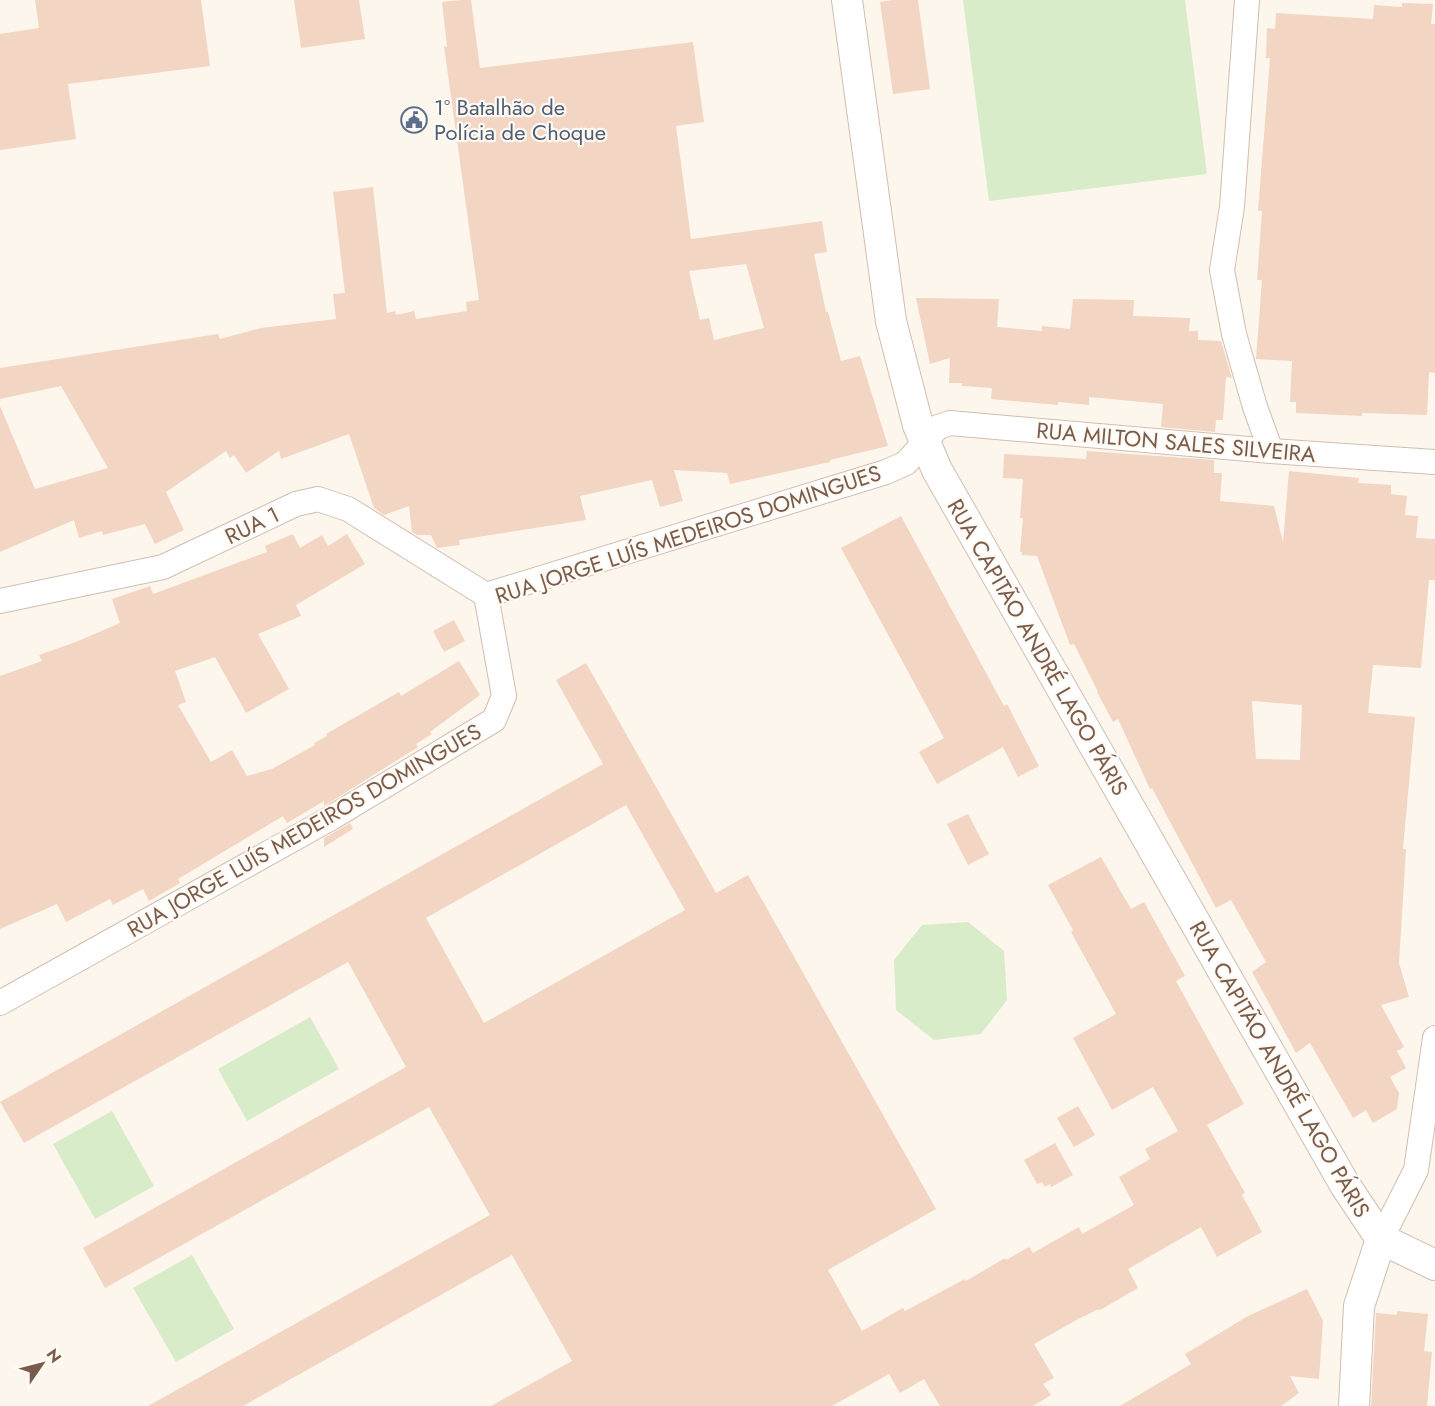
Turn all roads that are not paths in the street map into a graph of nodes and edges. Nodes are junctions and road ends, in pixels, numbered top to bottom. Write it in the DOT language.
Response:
graph roads {
  1 [pos="847,0"];
  2 [pos="1247,0"];
  3 [pos="926,442"];
  4 [pos="1270,451"];
  5 [pos="1435,462"];
  6 [pos="486,595"];
  7 [pos="0,601"];
  8 [pos="0,1003"];
  9 [pos="1435,1038"];
  10 [pos="1381,1239"];
  11 [pos="1435,1265"];
  12 [pos="1354,1406"];
  1 -- 3 [label="street, RUA CAPITÃO ANDRÉ LAGO PÁRIS"];
  2 -- 4 [label="street"];
  3 -- 4 [label="street, RUA MILTON SALES SILVEIRA"];
  3 -- 6 [label="street, RUA JORGE LUÍS MEDEIROS DOMINGUES"];
  3 -- 10 [label="street, RUA CAPITÃO ANDRÉ LAGO PÁRIS"];
  4 -- 5 [label="street, RUA MILTON SALES SILVEIRA"];
  6 -- 7 [label="street, RUA 1"];
  6 -- 8 [label="street, RUA JORGE LUÍS MEDEIROS DOMINGUES"];
  9 -- 10 [label="street"];
  10 -- 11 [label="street"];
  10 -- 12 [label="street"];
}
